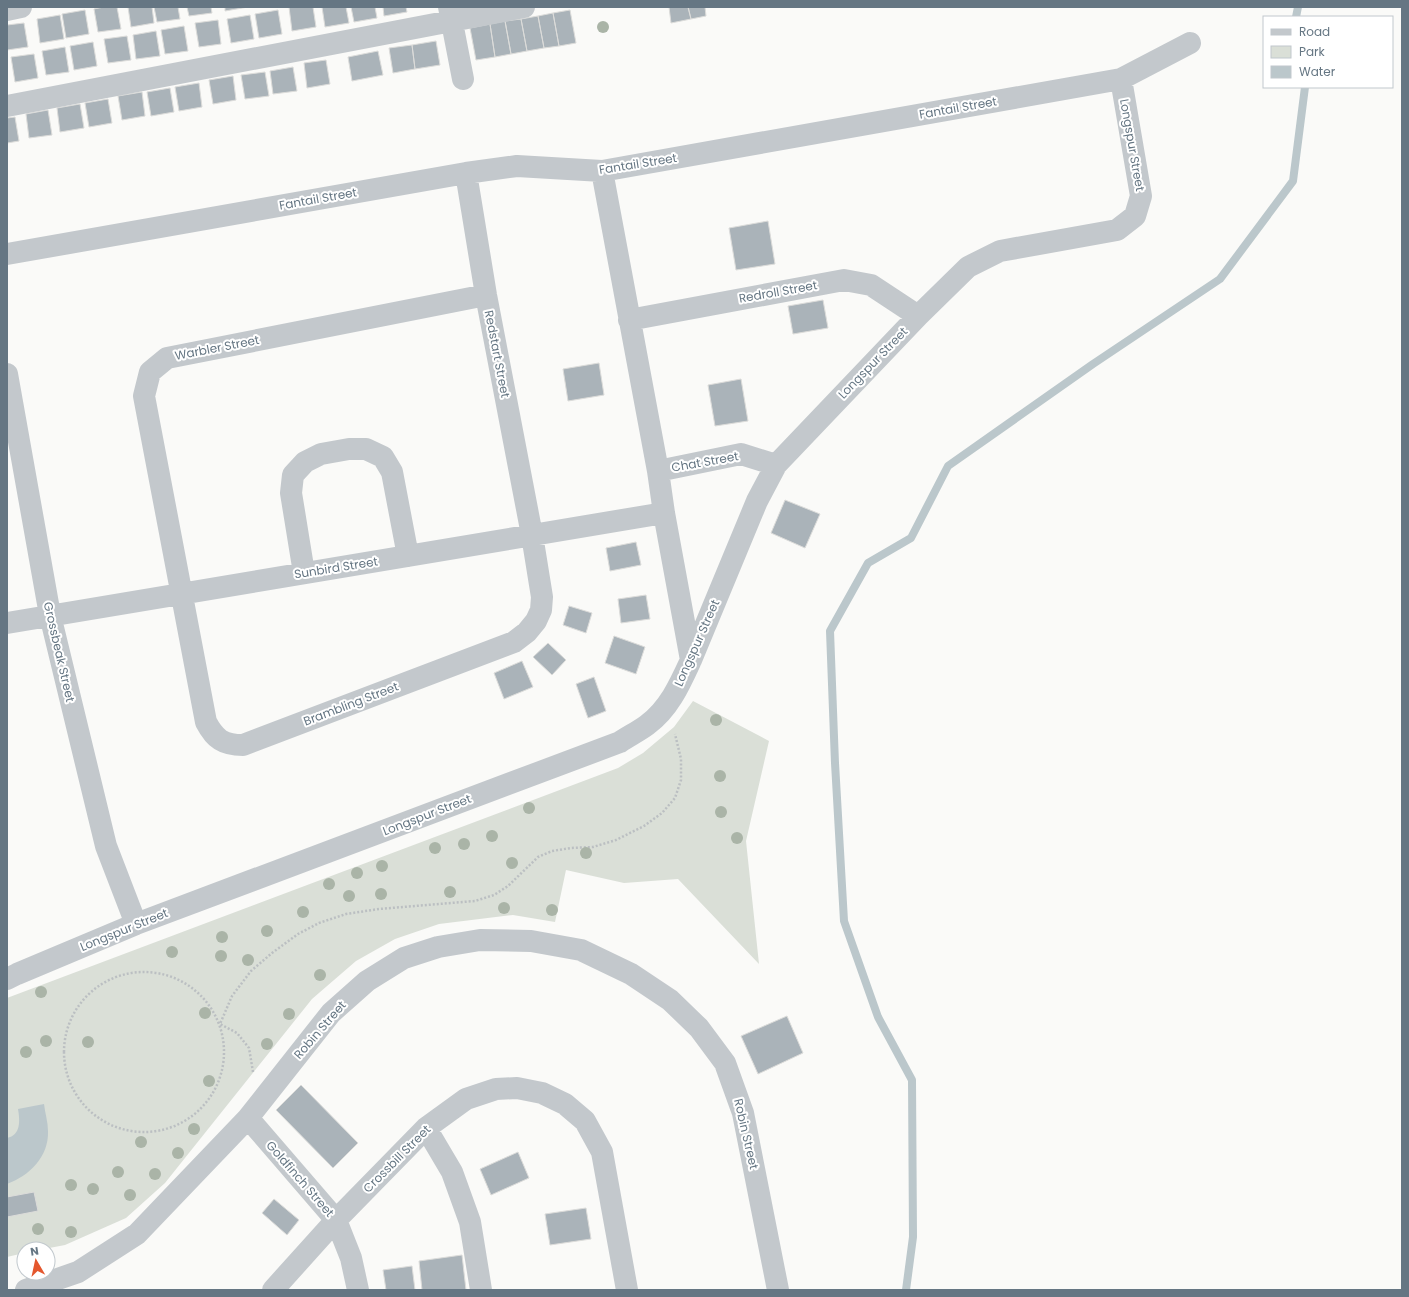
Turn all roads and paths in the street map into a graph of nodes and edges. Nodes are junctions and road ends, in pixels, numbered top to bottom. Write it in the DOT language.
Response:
graph roads {
  1 [pos="21,7"];
  2 [pos="524,7"];
  3 [pos="7,10"];
  4 [pos="450,14"];
  5 [pos="1190,43"];
  6 [pos="463,79"];
  7 [pos="1121,79"];
  8 [pos="7,106"];
  9 [pos="602,171"];
  10 [pos="466,174"];
  11 [pos="7,254"];
  12 [pos="486,295"];
  13 [pos="918,316"];
  14 [pos="629,320"];
  15 [pos="7,374"];
  16 [pos="776,465"];
  17 [pos="658,471"];
  18 [pos="664,513"];
  19 [pos="532,535"];
  20 [pos="408,556"];
  21 [pos="304,573"];
  22 [pos="182,593"];
  23 [pos="50,616"];
  24 [pos="7,623"];
  25 [pos="691,660"];
  26 [pos="665,708"];
  27 [pos="136,924"];
  28 [pos="7,979"];
  29 [pos="220,1024"];
  30 [pos="253,1074"];
  31 [pos="248,1118"];
  32 [pos="426,1128"];
  33 [pos="336,1220"];
  34 [pos="26,1290"];
  35 [pos="273,1290"];
  36 [pos="358,1290"];
  37 [pos="481,1290"];
  38 [pos="627,1290"];
  39 [pos="778,1290"];
  1 -- 3 [label="street"];
  2 -- 4 [label="street"];
  4 -- 6 [label="street"];
  4 -- 8 [label="street"];
  5 -- 7 [label="street, Fantail Street"];
  7 -- 9 [label="street, Fantail Street"];
  7 -- 13 [label="street, Longspur Street"];
  9 -- 10 [label="street, Fantail Street"];
  9 -- 14 [label="street"];
  10 -- 11 [label="street, Fantail Street"];
  10 -- 12 [label="street, Redstart Street"];
  12 -- 19 [label="street, Redstart Street"];
  12 -- 22 [label="street, Warbler Street"];
  13 -- 14 [label="street, Redroll Street"];
  13 -- 16 [label="street, Longspur Street"];
  14 -- 17 [label="street"];
  15 -- 23 [label="street, Grossbeak Street"];
  16 -- 17 [label="street, Chat Street"];
  16 -- 25 [label="street, Longspur Street"];
  17 -- 18 [label="street"];
  18 -- 19 [label="street, Sunbird Street"];
  18 -- 25 [label="street"];
  19 -- 20 [label="street, Sunbird Street"];
  19 -- 22 [label="street, Brambling Street"];
  20 -- 21 [label="street, Sunbird Street"];
  20 -- 21 [label="street"];
  21 -- 22 [label="street, Sunbird Street"];
  22 -- 23 [label="street, Sunbird Street"];
  23 -- 24 [label="street, Sunbird Street"];
  23 -- 27 [label="street, Grossbeak Street"];
  25 -- 26 [label="street, Longspur Street"];
  26 -- 27 [label="street, Longspur Street"];
  26 -- 29 [label="path"];
  27 -- 28 [label="street, Longspur Street"];
  29 -- 29 [label="path"];
  29 -- 30 [label="path"];
  31 -- 33 [label="street, Goldfinch Street"];
  31 -- 34 [label="street, Robin Street"];
  31 -- 39 [label="street, Robin Street"];
  32 -- 33 [label="street, Crossbill Street"];
  32 -- 37 [label="street"];
  32 -- 38 [label="street, Crossbill Street"];
  33 -- 35 [label="street, Crossbill Street"];
  33 -- 36 [label="street, Goldfinch Street"];
}
